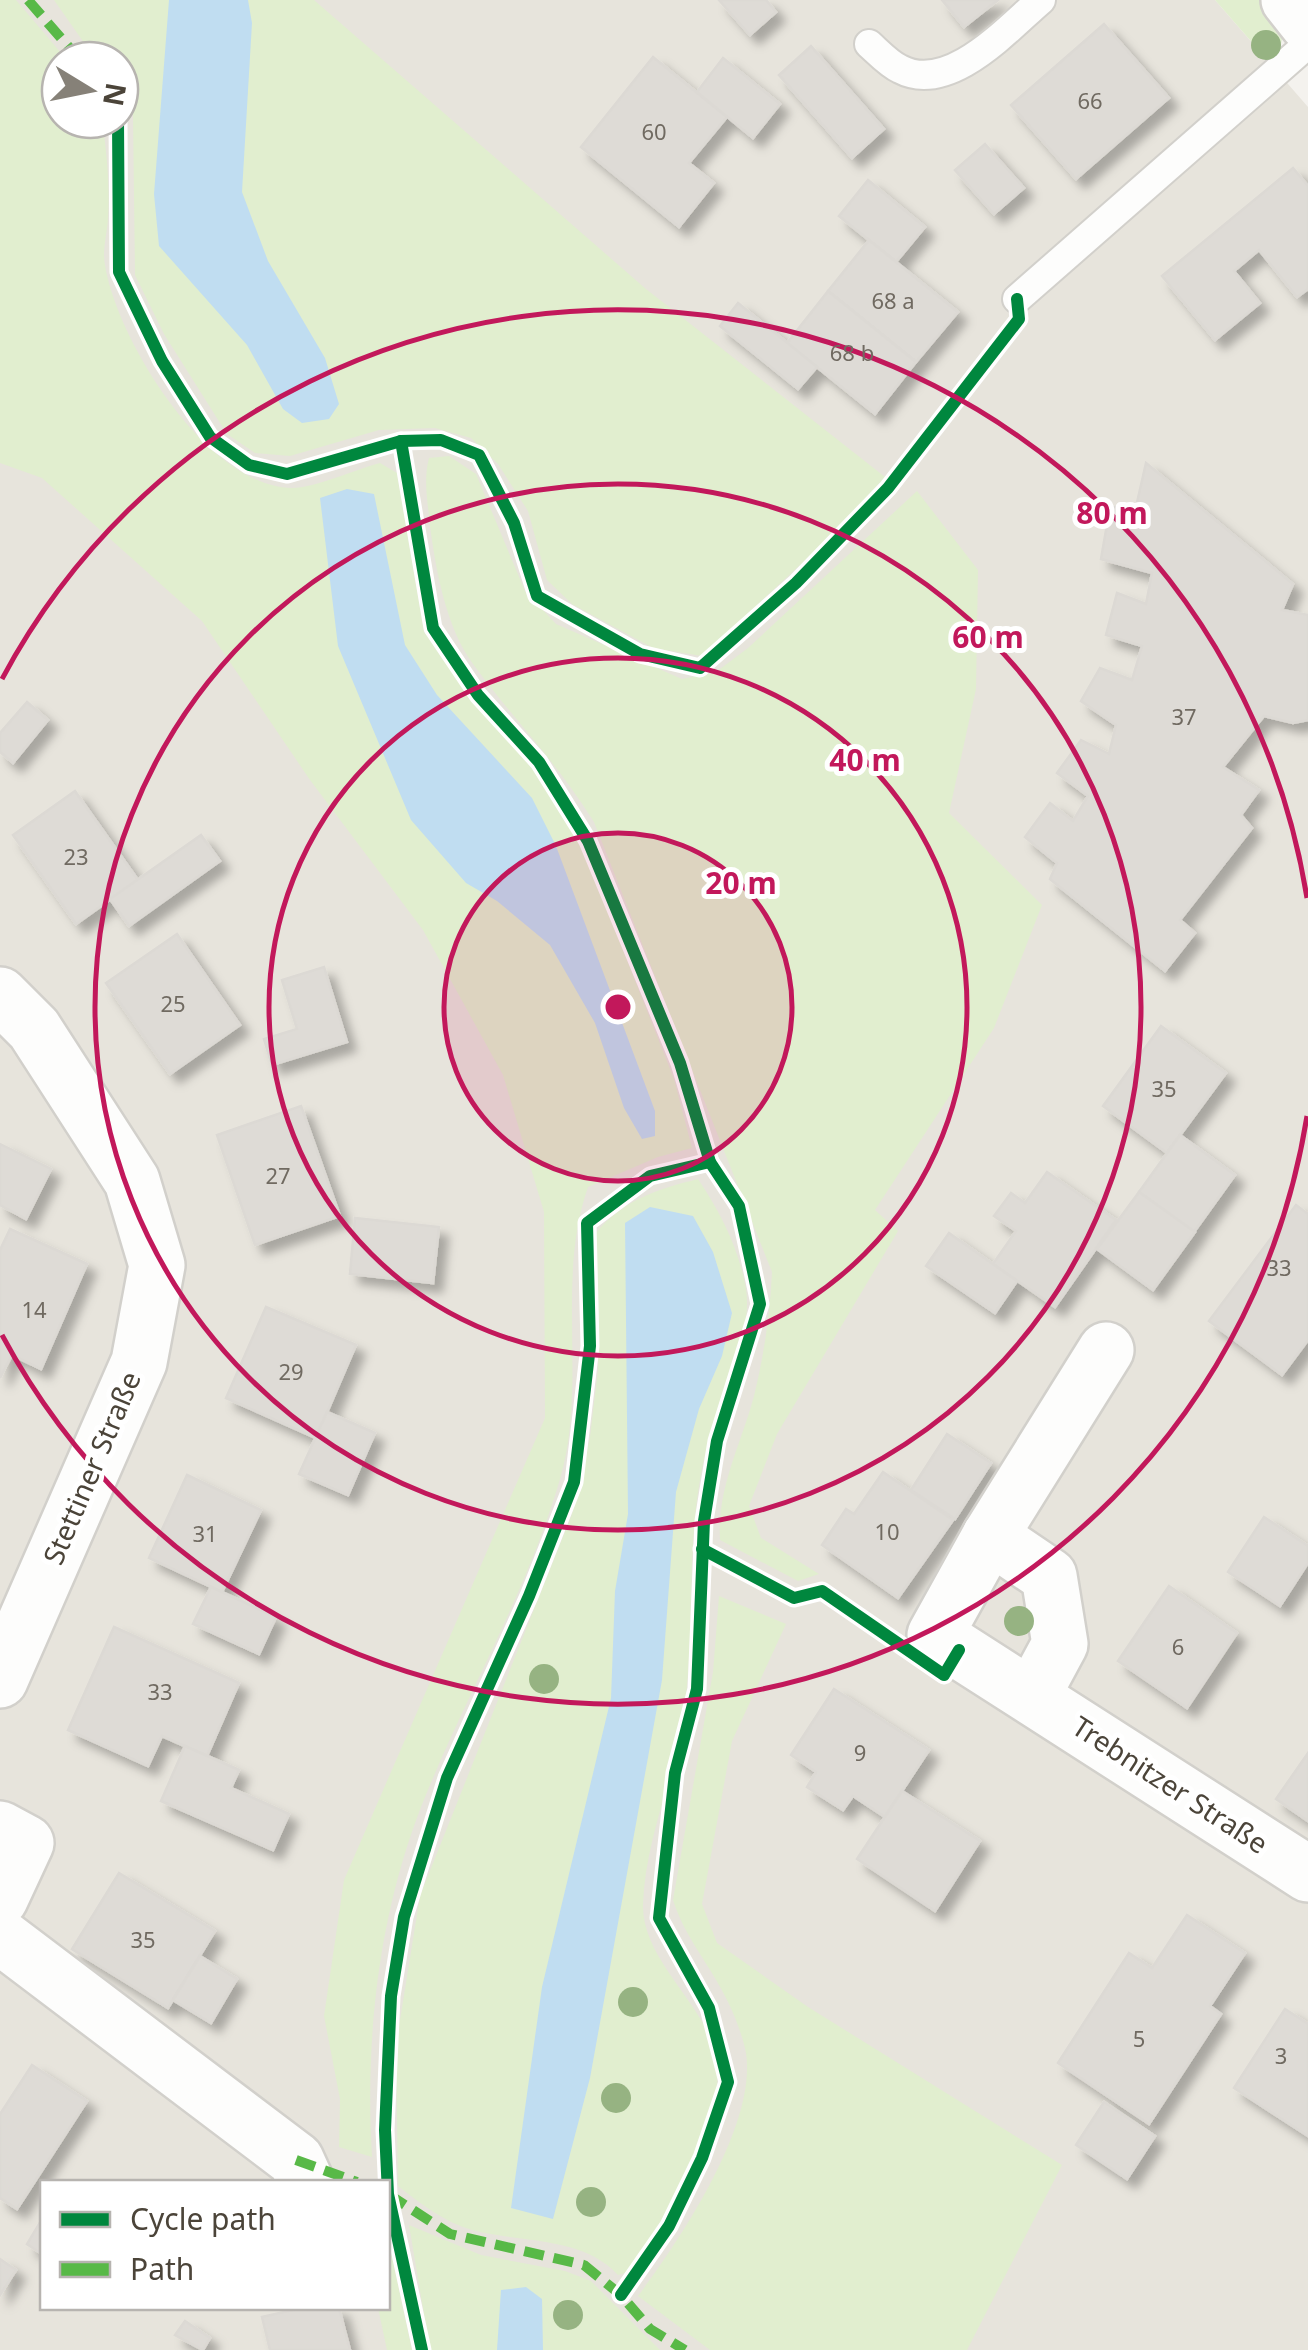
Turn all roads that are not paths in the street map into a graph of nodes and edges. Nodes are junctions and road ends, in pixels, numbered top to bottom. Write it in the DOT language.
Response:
graph roads {
  1 [pos="1040,0"];
  2 [pos="1289,0"];
  3 [pos="1308,24"];
  4 [pos="869,44"];
  5 [pos="1308,44"];
  6 [pos="1017,299"];
  7 [pos="0,995"];
  8 [pos="1106,1350"];
  9 [pos="990,1536"];
  10 [pos="0,1680"];
  11 [pos="1032,1696"];
  12 [pos="0,1829"];
  13 [pos="1308,1874"];
  14 [pos="0,1899"];
  15 [pos="0,1936"];
  16 [pos="305,2180"];
  1 -- 4 [label="lane"];
  2 -- 3 [label="street"];
  5 -- 6 [label="lane"];
  7 -- 10 [label="street, Stettiner Straße"];
  8 -- 9 [label="street, Trebnitzer Straße"];
  9 -- 11 [label="street"];
  9 -- 11 [label="street, Trebnitzer Straße"];
  11 -- 13 [label="street, Trebnitzer Straße"];
  12 -- 14 [label="street"];
  15 -- 16 [label="street"];
}
